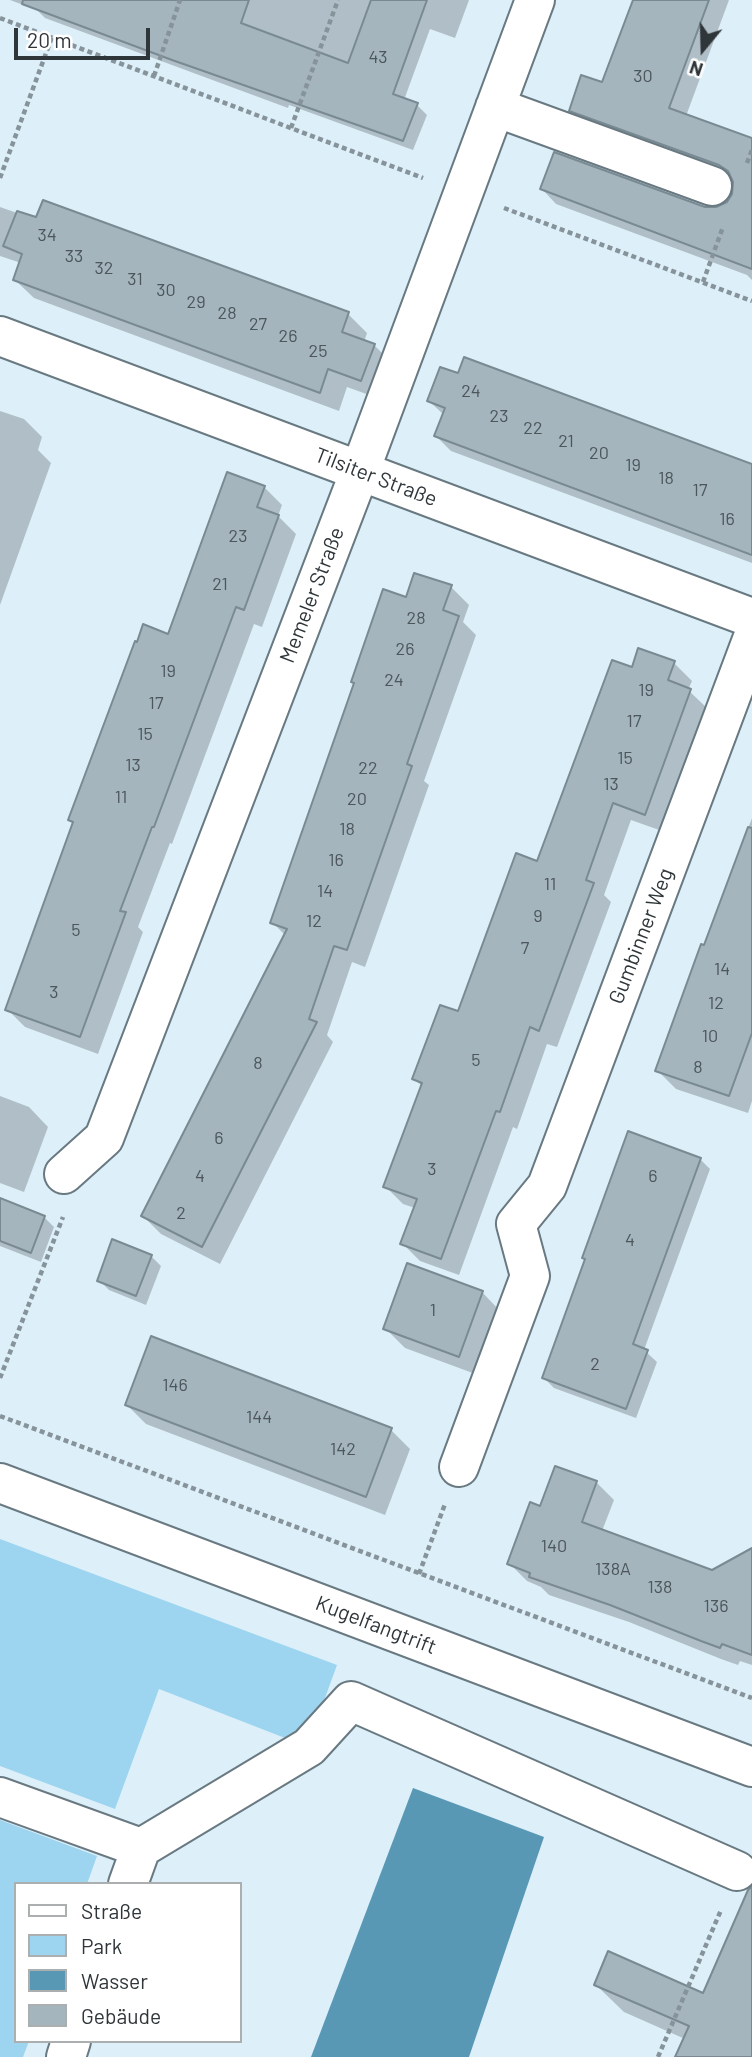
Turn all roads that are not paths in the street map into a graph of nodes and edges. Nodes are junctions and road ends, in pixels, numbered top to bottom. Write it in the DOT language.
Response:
graph roads {
  1 [pos="535,0"];
  2 [pos="495,107"];
  3 [pos="712,186"];
  4 [pos="0,336"];
  5 [pos="360,471"];
  6 [pos="752,618"];
  7 [pos="752,640"];
  8 [pos="64,1174"];
  9 [pos="459,1467"];
  10 [pos="0,1483"];
  11 [pos="752,1767"];
  12 [pos="0,1797"];
  13 [pos="141,1848"];
  14 [pos="737,1871"];
  15 [pos="129,1882"];
  1 -- 2 [label="street, Memeler Straße"];
  2 -- 3 [label="street"];
  2 -- 5 [label="street, Memeler Straße"];
  4 -- 5 [label="street, Tilsiter Straße"];
  5 -- 6 [label="street, Tilsiter Straße"];
  5 -- 8 [label="street, Memeler Straße"];
  7 -- 9 [label="street, Gumbinner Weg"];
  10 -- 11 [label="street, Kugelfangtrift"];
  12 -- 13 [label="street"];
  13 -- 14 [label="street"];
  13 -- 15 [label="street"];
}
